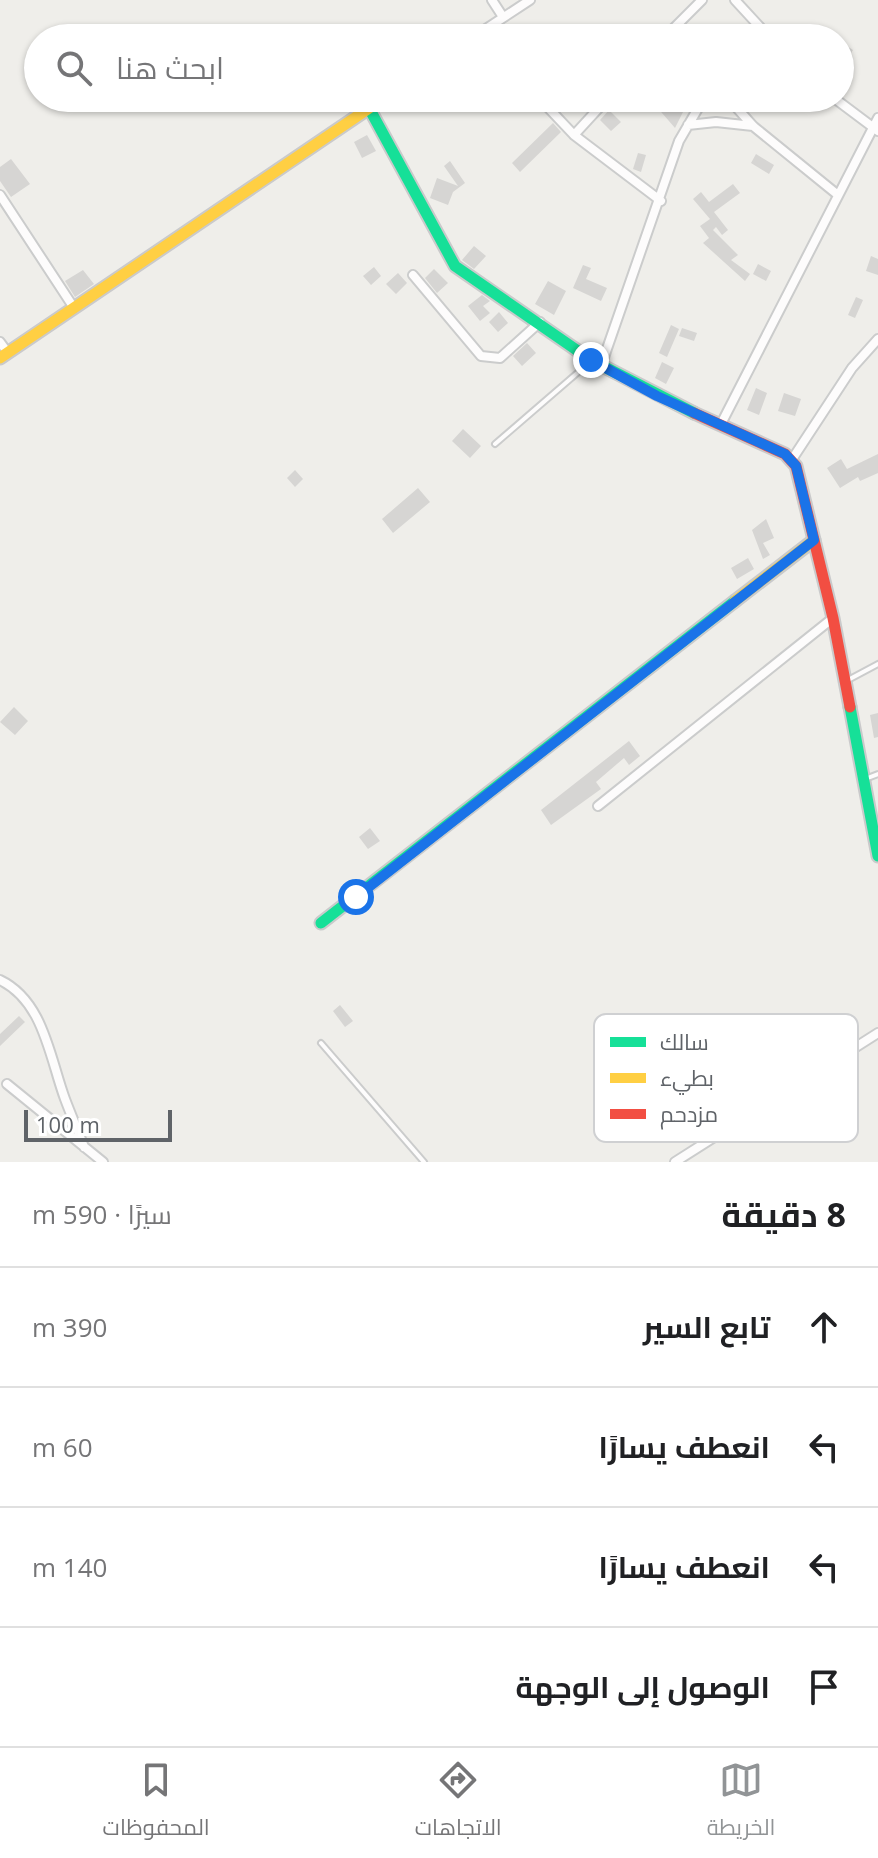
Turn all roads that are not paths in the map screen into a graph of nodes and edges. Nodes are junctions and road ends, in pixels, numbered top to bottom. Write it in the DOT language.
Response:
graph roads {
  1 [pos="492,0"];
  2 [pos="530,0"];
  3 [pos="702,0"];
  4 [pos="735,0"];
  5 [pos="503,17"];
  6 [pos="494,24"];
  7 [pos="678,24"];
  8 [pos="756,24"];
  9 [pos="363,112"];
  10 [pos="371,112"];
  11 [pos="552,112"];
  12 [pos="595,112"];
  13 [pos="696,112"];
  14 [pos="740,112"];
  15 [pos="853,112"];
  16 [pos="878,118"];
  17 [pos="688,125"];
  18 [pos="753,126"];
  19 [pos="875,129"];
  20 [pos="574,135"];
  21 [pos="0,195"];
  22 [pos="838,195"];
  23 [pos="661,201"];
  24 [pos="413,275"];
  25 [pos="74,308"];
  26 [pos="540,322"];
  27 [pos="878,339"];
  28 [pos="0,342"];
  29 [pos="4,356"];
  30 [pos="596,363"];
  31 [pos="721,424"];
  32 [pos="495,444"];
  33 [pos="791,461"];
  34 [pos="814,540"];
  35 [pos="833,618"];
  36 [pos="878,664"];
  37 [pos="846,681"];
  38 [pos="878,774"];
  39 [pos="863,780"];
  40 [pos="598,806"];
  41 [pos="878,856"];
  42 [pos="321,923"];
  43 [pos="0,980"];
  44 [pos="878,1033"];
  45 [pos="321,1043"];
  46 [pos="858,1046"];
  47 [pos="7,1084"];
  48 [pos="706,1142"];
  49 [pos="84,1147"];
  50 [pos="103,1162"];
  51 [pos="424,1162"];
  52 [pos="675,1162"];
  1 -- 5 [label="street"];
  2 -- 5 [label="street"];
  3 -- 7 [label="street"];
  4 -- 8 [label="street"];
  5 -- 6 [label="street"];
  9 -- 25 [label="street"];
  10 -- 26 [label="street"];
  11 -- 20 [label="street"];
  12 -- 20 [label="street"];
  13 -- 17 [label="street"];
  14 -- 18 [label="street"];
  15 -- 19 [label="street"];
  16 -- 19 [label="street"];
  17 -- 18 [label="street"];
  17 -- 23 [label="street"];
  18 -- 22 [label="street"];
  19 -- 22 [label="street"];
  20 -- 23 [label="street"];
  21 -- 25 [label="street"];
  22 -- 31 [label="street"];
  23 -- 30 [label="street"];
  24 -- 26 [label="street"];
  25 -- 29 [label="street"];
  26 -- 30 [label="street"];
  27 -- 33 [label="street"];
  28 -- 29 [label="street"];
  30 -- 31 [label="street"];
  30 -- 32 [label="lane"];
  31 -- 33 [label="street"];
  33 -- 34 [label="street"];
  34 -- 35 [label="street"];
  34 -- 42 [label="street"];
  35 -- 37 [label="street"];
  35 -- 40 [label="street"];
  36 -- 37 [label="lane"];
  37 -- 39 [label="street"];
  38 -- 39 [label="lane"];
  39 -- 41 [label="street"];
  43 -- 49 [label="street"];
  44 -- 46 [label="street"];
  45 -- 51 [label="lane"];
  47 -- 49 [label="street"];
  48 -- 52 [label="street"];
  49 -- 50 [label="street"];
}
